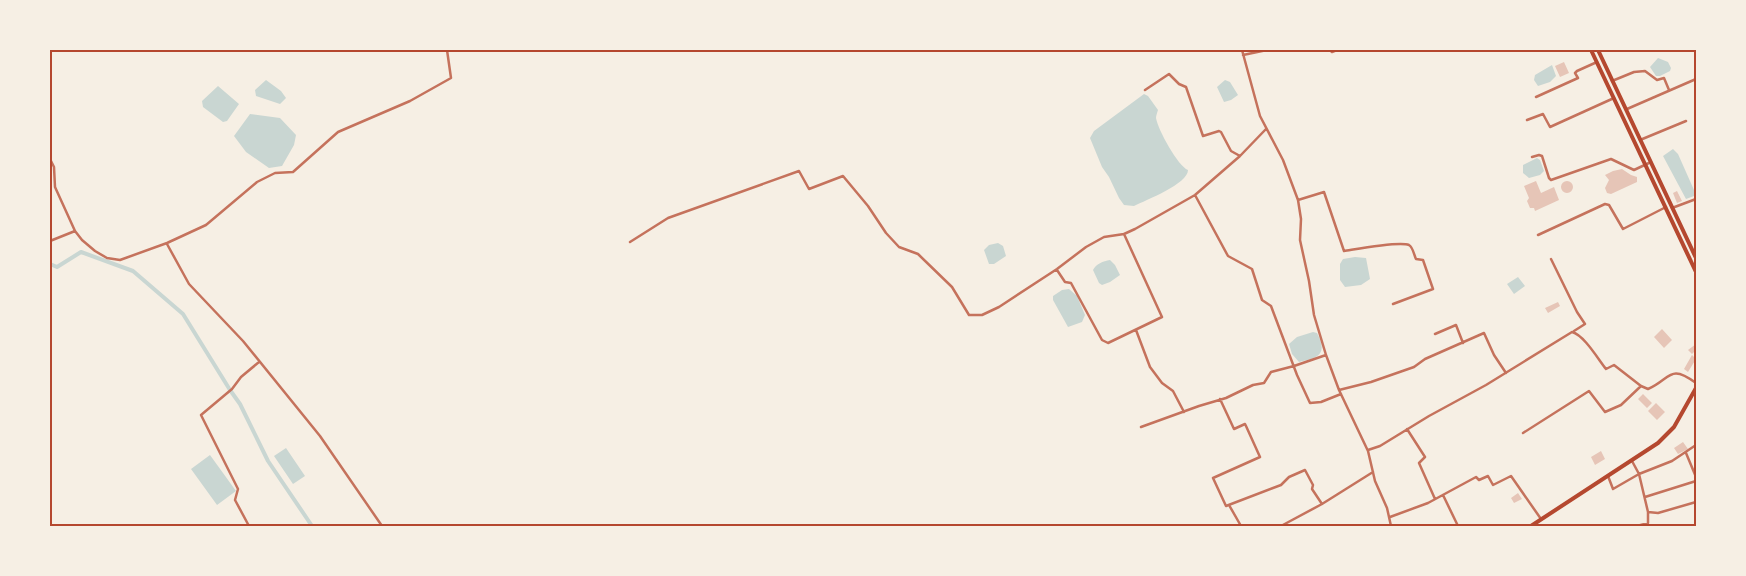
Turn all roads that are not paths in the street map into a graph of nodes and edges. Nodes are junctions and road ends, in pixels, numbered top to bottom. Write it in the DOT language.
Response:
graph roads {
  1 [pos="447,50"];
  2 [pos="1242,50"];
  3 [pos="1267,50"];
  4 [pos="1330,50"];
  5 [pos="1338,50"];
  6 [pos="1591,50"];
  7 [pos="1598,50"];
  8 [pos="1243,55"];
  9 [pos="1597,62"];
  10 [pos="1696,79"];
  11 [pos="1612,81"];
  12 [pos="1145,90"];
  13 [pos="1669,90"];
  14 [pos="1536,97"];
  15 [pos="1614,98"];
  16 [pos="1625,109"];
  17 [pos="1527,120"];
  18 [pos="1686,121"];
  19 [pos="1266,129"];
  20 [pos="1640,140"];
  21 [pos="1240,156"];
  22 [pos="1532,157"];
  23 [pos="50,159"];
  24 [pos="1651,162"];
  25 [pos="1646,165"];
  26 [pos="1195,195"];
  27 [pos="1696,199"];
  28 [pos="1298,200"];
  29 [pos="1666,208"];
  30 [pos="1672,208"];
  31 [pos="75,231"];
  32 [pos="1124,234"];
  33 [pos="1538,235"];
  34 [pos="50,241"];
  35 [pos="630,242"];
  36 [pos="167,243"];
  37 [pos="1696,258"];
  38 [pos="1551,259"];
  39 [pos="1057,269"];
  40 [pos="1696,272"];
  41 [pos="1393,304"];
  42 [pos="1136,330"];
  43 [pos="1574,332"];
  44 [pos="1435,334"];
  45 [pos="1463,343"];
  46 [pos="1326,355"];
  47 [pos="260,362"];
  48 [pos="1294,366"];
  49 [pos="1506,373"];
  50 [pos="1696,383"];
  51 [pos="1641,386"];
  52 [pos="1696,388"];
  53 [pos="1339,390"];
  54 [pos="1341,394"];
  55 [pos="1220,399"];
  56 [pos="1184,412"];
  57 [pos="1141,427"];
  58 [pos="1407,429"];
  59 [pos="1523,433"];
  60 [pos="1696,446"];
  61 [pos="1368,450"];
  62 [pos="1686,453"];
  63 [pos="1632,461"];
  64 [pos="1373,472"];
  65 [pos="1639,474"];
  66 [pos="1608,476"];
  67 [pos="1696,477"];
  68 [pos="1696,481"];
  69 [pos="1442,495"];
  70 [pos="1644,497"];
  71 [pos="1434,499"];
  72 [pos="1696,502"];
  73 [pos="1322,504"];
  74 [pos="1229,505"];
  75 [pos="1648,512"];
  76 [pos="1390,517"];
  77 [pos="1541,519"];
  78 [pos="249,526"];
  79 [pos="382,526"];
  80 [pos="1240,526"];
  81 [pos="1281,526"];
  82 [pos="1391,526"];
  83 [pos="1458,526"];
  84 [pos="1531,526"];
  85 [pos="1638,526"];
  1 -- 36 [label="street"];
  2 -- 8 [label="street"];
  3 -- 8 [label="street"];
  4 -- 5 [label="street"];
  6 -- 9 [label="main road"];
  7 -- 11 [label="main road"];
  8 -- 19 [label="street"];
  9 -- 14 [label="street"];
  9 -- 15 [label="main road"];
  10 -- 13 [label="street"];
  11 -- 13 [label="street"];
  11 -- 16 [label="main road"];
  12 -- 21 [label="street"];
  13 -- 16 [label="street"];
  15 -- 17 [label="street"];
  15 -- 25 [label="main road"];
  16 -- 20 [label="main road"];
  18 -- 20 [label="street"];
  19 -- 21 [label="street"];
  19 -- 28 [label="street"];
  20 -- 24 [label="main road"];
  21 -- 26 [label="street"];
  22 -- 25 [label="street"];
  23 -- 31 [label="street"];
  24 -- 25 [label="street"];
  24 -- 30 [label="main road"];
  25 -- 29 [label="main road"];
  26 -- 32 [label="street"];
  26 -- 48 [label="street"];
  27 -- 30 [label="street"];
  28 -- 41 [label="street"];
  28 -- 46 [label="street"];
  29 -- 33 [label="street"];
  29 -- 40 [label="main road"];
  30 -- 37 [label="main road"];
  31 -- 34 [label="street"];
  31 -- 36 [label="street"];
  32 -- 39 [label="street"];
  32 -- 42 [label="street"];
  35 -- 39 [label="street"];
  36 -- 47 [label="street"];
  38 -- 43 [label="street"];
  39 -- 42 [label="street"];
  42 -- 56 [label="street"];
  43 -- 49 [label="street"];
  43 -- 51 [label="street"];
  44 -- 45 [label="street"];
  45 -- 49 [label="street"];
  45 -- 53 [label="street"];
  46 -- 48 [label="street"];
  46 -- 53 [label="street"];
  47 -- 78 [label="street"];
  47 -- 79 [label="street"];
  48 -- 54 [label="street"];
  48 -- 55 [label="street"];
  49 -- 58 [label="street"];
  50 -- 51 [label="street"];
  51 -- 59 [label="street"];
  52 -- 63 [label="main road"];
  53 -- 54 [label="street"];
  54 -- 61 [label="street"];
  55 -- 56 [label="street"];
  55 -- 74 [label="street"];
  56 -- 57 [label="street"];
  58 -- 61 [label="street"];
  58 -- 71 [label="street"];
  60 -- 62 [label="street"];
  61 -- 64 [label="street"];
  62 -- 65 [label="street"];
  62 -- 67 [label="street"];
  63 -- 65 [label="street"];
  63 -- 66 [label="main road"];
  64 -- 73 [label="street"];
  64 -- 76 [label="street"];
  65 -- 66 [label="street"];
  65 -- 70 [label="street"];
  66 -- 77 [label="main road"];
  68 -- 70 [label="street"];
  69 -- 71 [label="street"];
  69 -- 77 [label="street"];
  69 -- 83 [label="street"];
  70 -- 75 [label="street"];
  71 -- 76 [label="street"];
  72 -- 75 [label="street"];
  73 -- 74 [label="street"];
  73 -- 81 [label="street"];
  74 -- 80 [label="street"];
  75 -- 85 [label="street"];
  76 -- 82 [label="street"];
  77 -- 84 [label="main road"];
}
